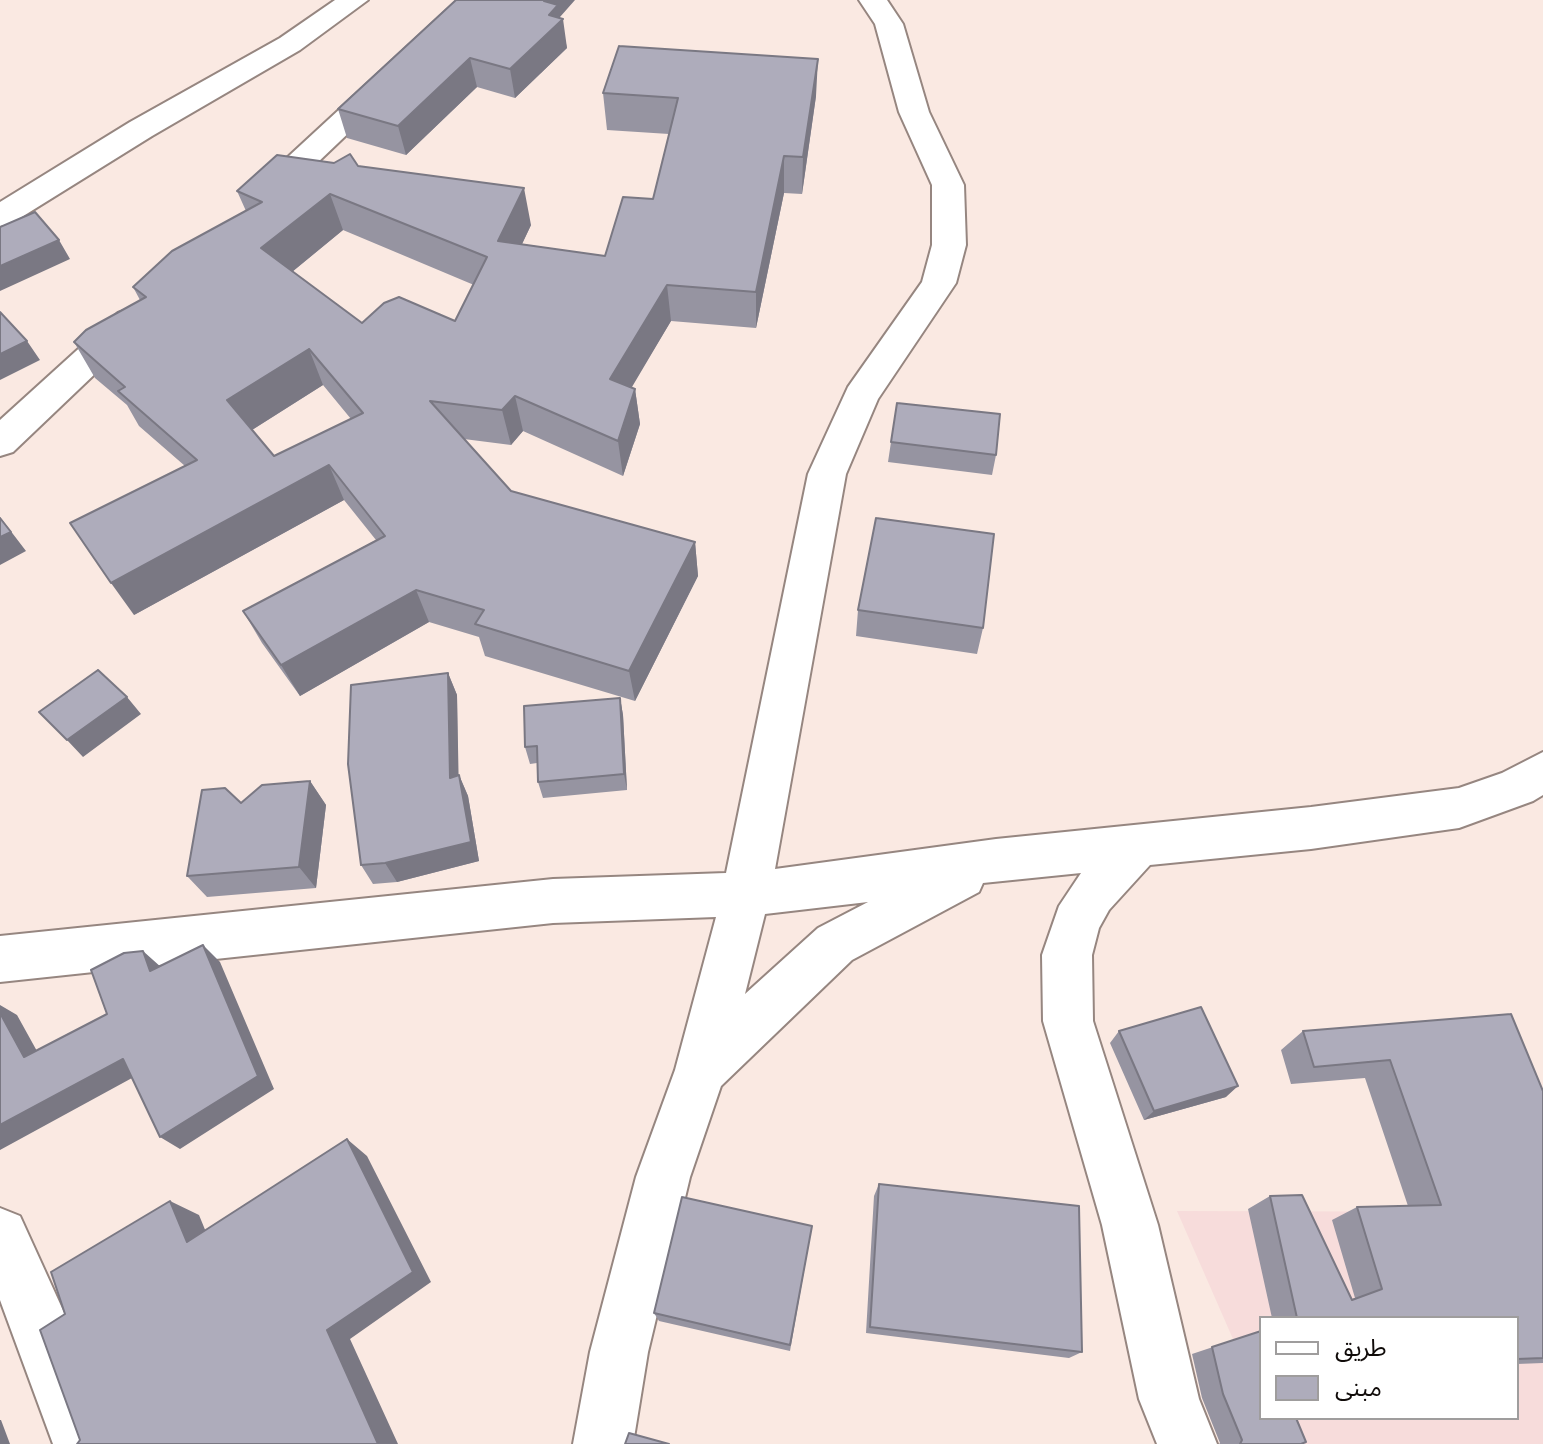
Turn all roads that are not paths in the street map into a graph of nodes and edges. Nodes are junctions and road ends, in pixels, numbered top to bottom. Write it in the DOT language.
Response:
graph roads {
  1 [pos="354,0"];
  2 [pos="474,0"];
  3 [pos="873,0"];
  4 [pos="0,216"];
  5 [pos="241,218"];
  6 [pos="151,301"];
  7 [pos="0,442"];
  8 [pos="1543,772"];
  9 [pos="1137,847"];
  10 [pos="996,860"];
  11 [pos="746,894"];
  12 [pos="0,959"];
  13 [pos="701,1070"];
  14 [pos="0,1236"];
  15 [pos="83,1444"];
  16 [pos="603,1444"];
  17 [pos="1187,1444"];
  1 -- 4 [label="street"];
  2 -- 5 [label="street"];
  3 -- 11 [label="street"];
  6 -- 7 [label="street"];
  8 -- 9 [label="street"];
  9 -- 10 [label="street"];
  9 -- 17 [label="street"];
  10 -- 11 [label="street"];
  10 -- 13 [label="street"];
  11 -- 12 [label="street"];
  11 -- 13 [label="street"];
  13 -- 16 [label="street"];
  14 -- 15 [label="street"];
}
